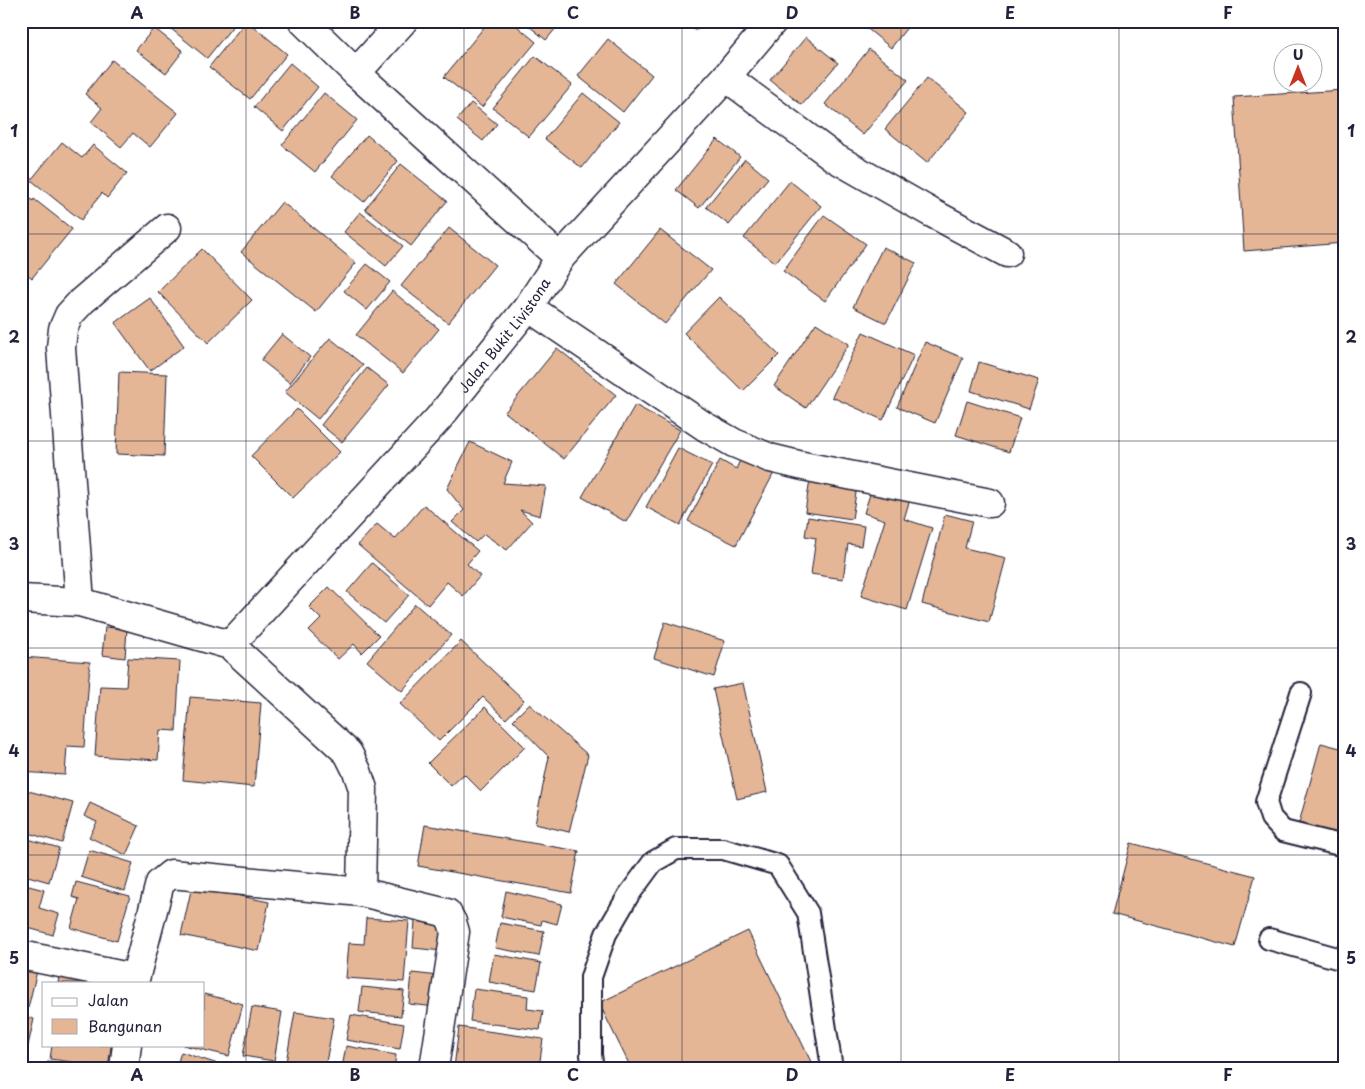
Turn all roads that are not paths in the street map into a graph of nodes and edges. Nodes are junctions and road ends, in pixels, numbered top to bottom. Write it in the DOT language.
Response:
graph roads {
  1 [pos="303,21"];
  2 [pos="403,21"];
  3 [pos="773,21"];
  4 [pos="356,73"];
  5 [pos="726,78"];
  6 [pos="167,228"];
  7 [pos="1007,253"];
  8 [pos="560,258"];
  9 [pos="528,307"];
  10 [pos="990,503"];
  11 [pos="21,600"];
  12 [pos="80,602"];
  13 [pos="230,645"];
  14 [pos="1301,694"];
  15 [pos="1344,846"];
  16 [pos="361,892"];
  17 [pos="1270,939"];
  18 [pos="21,955"];
  19 [pos="1344,960"];
  20 [pos="134,980"];
  21 [pos="127,1046"];
  22 [pos="124,1068"];
  23 [pos="434,1068"];
  24 [pos="593,1068"];
  25 [pos="832,1068"];
  1 -- 4 [label="street"];
  2 -- 4 [label="street"];
  3 -- 5 [label="street, Jalan Bukit Livistona"];
  4 -- 8 [label="street"];
  5 -- 7 [label="street"];
  5 -- 8 [label="street, Jalan Bukit Livistona"];
  6 -- 12 [label="street"];
  8 -- 9 [label="street, Jalan Bukit Livistona"];
  9 -- 10 [label="street"];
  9 -- 13 [label="street, Jalan Bukit Livistona"];
  11 -- 12 [label="street"];
  12 -- 13 [label="street"];
  13 -- 16 [label="street"];
  14 -- 15 [label="lane"];
  16 -- 20 [label="street"];
  16 -- 23 [label="street"];
  17 -- 19 [label="lane"];
  18 -- 20 [label="street"];
  21 -- 22 [label="street"];
  24 -- 25 [label="lane"];
}
